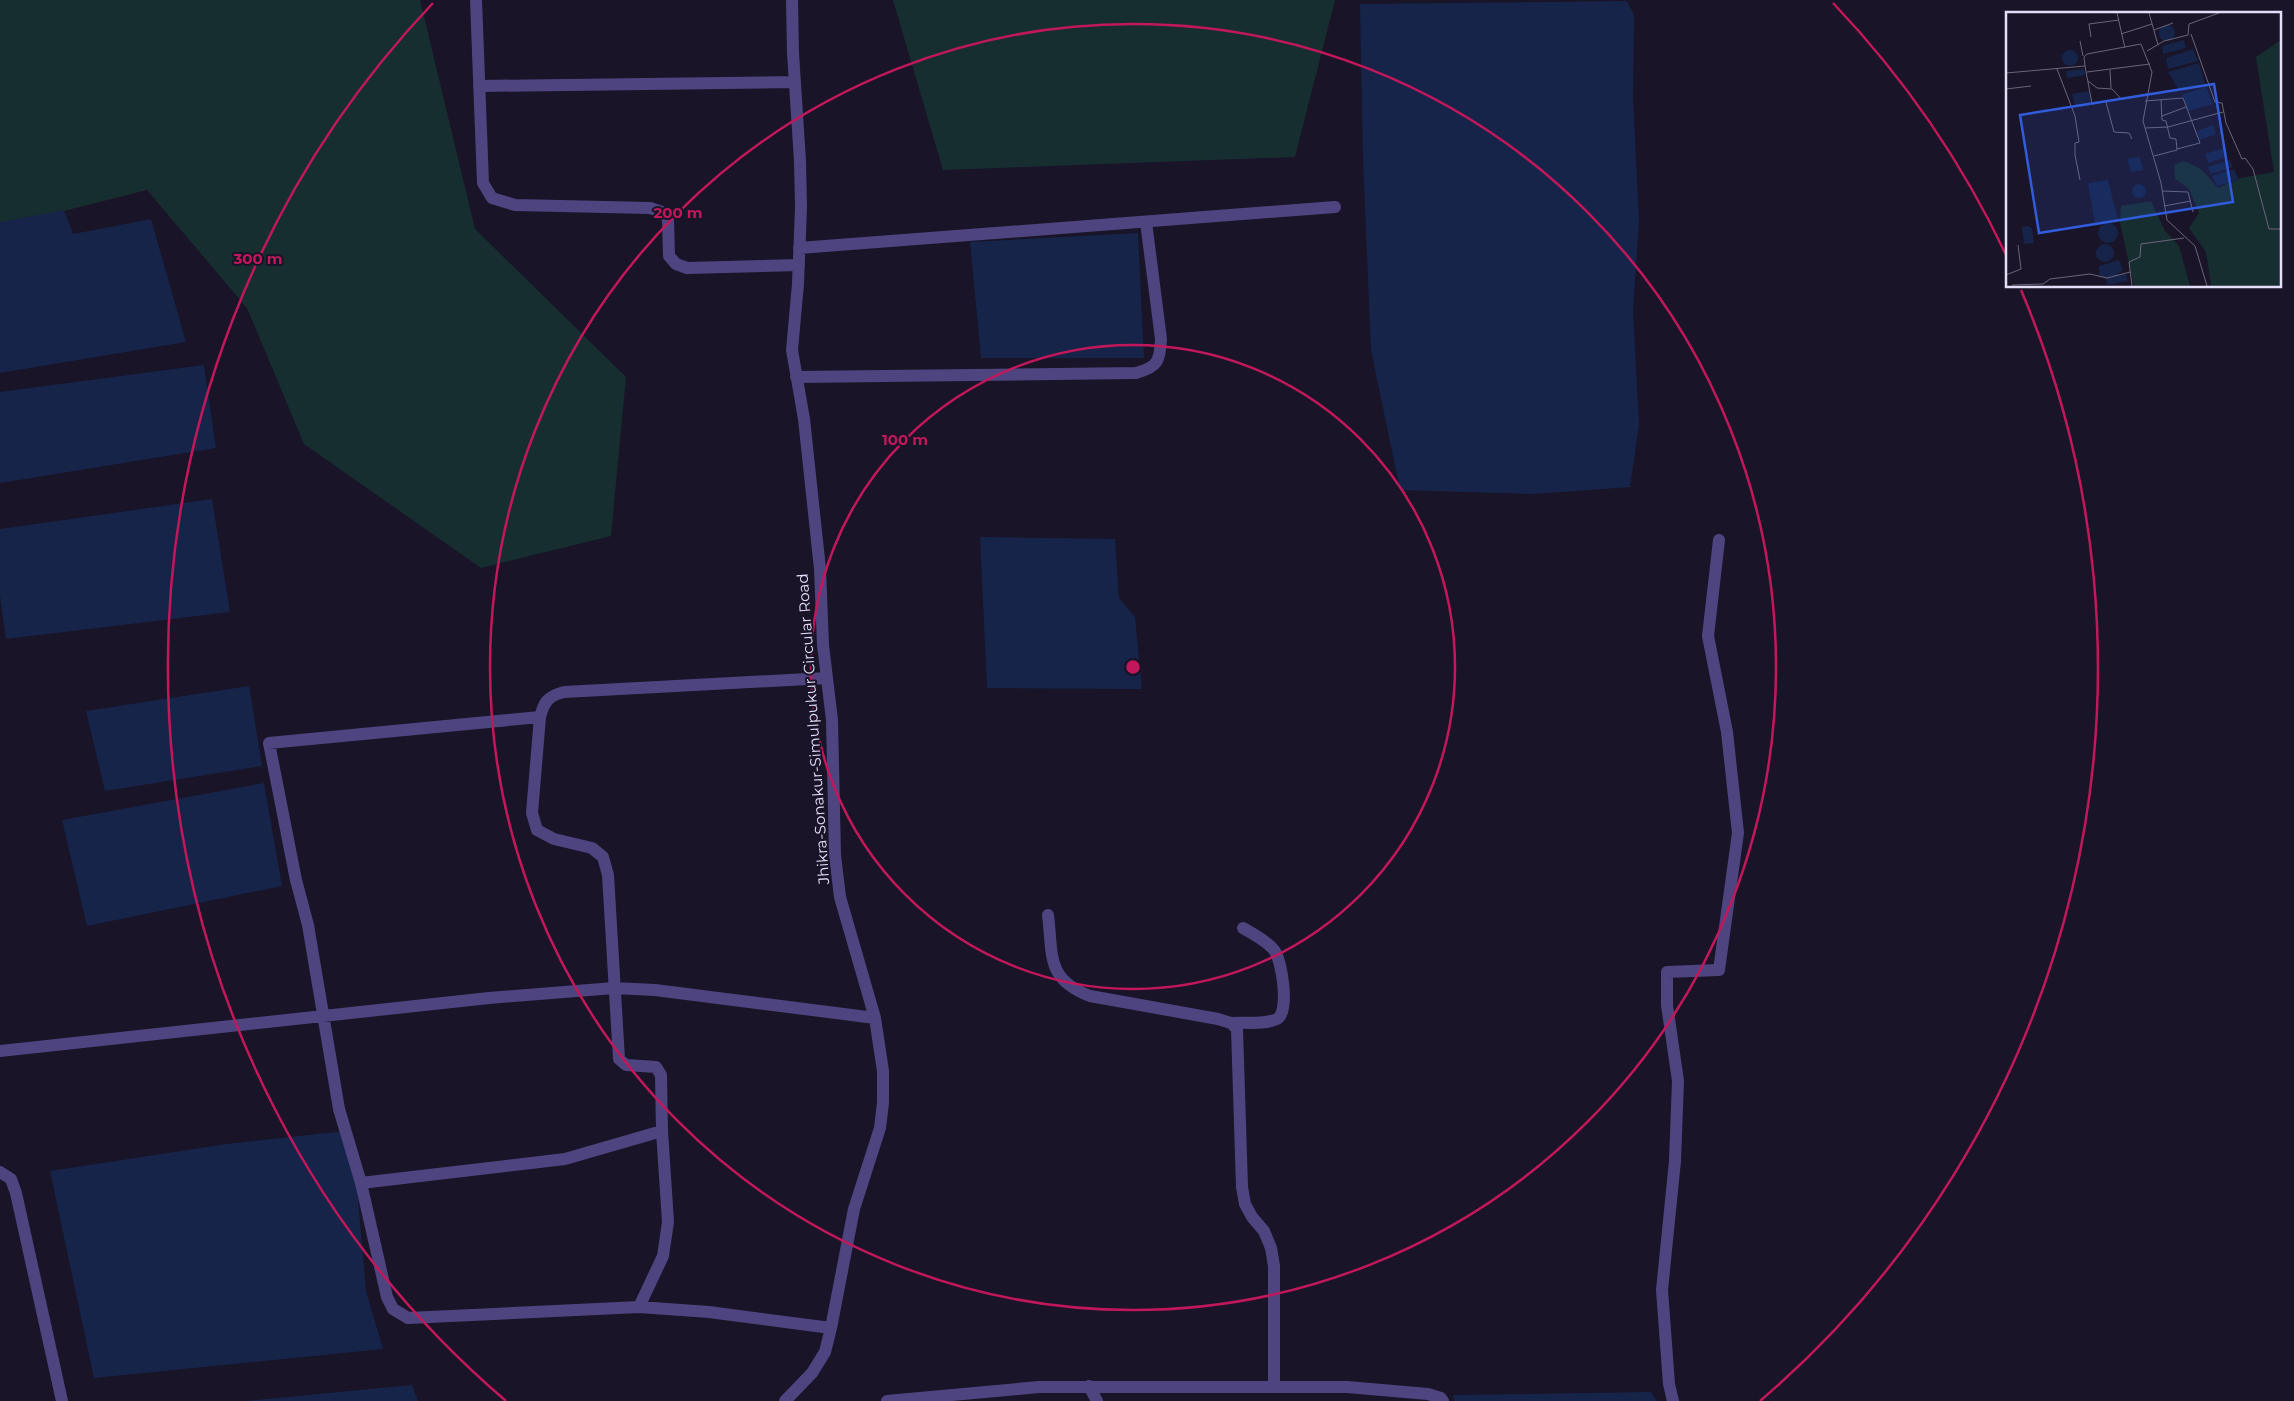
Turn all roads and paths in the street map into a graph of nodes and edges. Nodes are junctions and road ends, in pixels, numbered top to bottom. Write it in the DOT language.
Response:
graph roads {
  1 [pos="476,0"];
  2 [pos="792,0"];
  3 [pos="795,82"];
  4 [pos="479,86"];
  5 [pos="1335,208"];
  6 [pos="1146,222"];
  7 [pos="799,248"];
  8 [pos="799,265"];
  9 [pos="796,378"];
  10 [pos="1719,540"];
  11 [pos="826,678"];
  12 [pos="540,717"];
  13 [pos="1048,915"];
  14 [pos="1243,928"];
  15 [pos="614,988"];
  16 [pos="324,1016"];
  17 [pos="875,1018"];
  18 [pos="1231,1023"];
  19 [pos="0,1051"];
  20 [pos="662,1130"];
  21 [pos="0,1172"];
  22 [pos="360,1183"];
  23 [pos="639,1307"];
  24 [pos="831,1328"];
  25 [pos="1089,1386"];
  26 [pos="1274,1386"];
  27 [pos="62,1401"];
  28 [pos="784,1401"];
  29 [pos="887,1401"];
  30 [pos="1098,1401"];
  31 [pos="1443,1401"];
  32 [pos="1673,1401"];
  1 -- 4 [label="street"];
  2 -- 3 [label="street, Jhikra-Sonakur-Simulpukur Circular Road"];
  3 -- 4 [label="street"];
  3 -- 7 [label="street, Jhikra-Sonakur-Simulpukur Circular Road"];
  4 -- 8 [label="street"];
  5 -- 6 [label="street"];
  6 -- 7 [label="street"];
  6 -- 9 [label="street"];
  7 -- 8 [label="street, Jhikra-Sonakur-Simulpukur Circular Road"];
  8 -- 9 [label="street, Jhikra-Sonakur-Simulpukur Circular Road"];
  9 -- 11 [label="street, Jhikra-Sonakur-Simulpukur Circular Road"];
  10 -- 32 [label="street"];
  11 -- 12 [label="street"];
  11 -- 17 [label="street, Jhikra-Sonakur-Simulpukur Circular Road"];
  12 -- 15 [label="street"];
  12 -- 16 [label="street"];
  13 -- 18 [label="street"];
  14 -- 18 [label="street"];
  15 -- 16 [label="street"];
  15 -- 17 [label="street"];
  15 -- 20 [label="street"];
  16 -- 19 [label="street"];
  16 -- 22 [label="street"];
  17 -- 24 [label="street, Jhikra-Sonakur-Simulpukur Circular Road"];
  18 -- 26 [label="street"];
  20 -- 22 [label="street"];
  20 -- 23 [label="street"];
  21 -- 27 [label="street"];
  22 -- 23 [label="street"];
  23 -- 24 [label="street"];
  24 -- 28 [label="street, Jhikra-Sonakur-Simulpukur Circular Road"];
  25 -- 26 [label="street"];
  25 -- 29 [label="street"];
  25 -- 30 [label="street"];
  26 -- 31 [label="street"];
}
